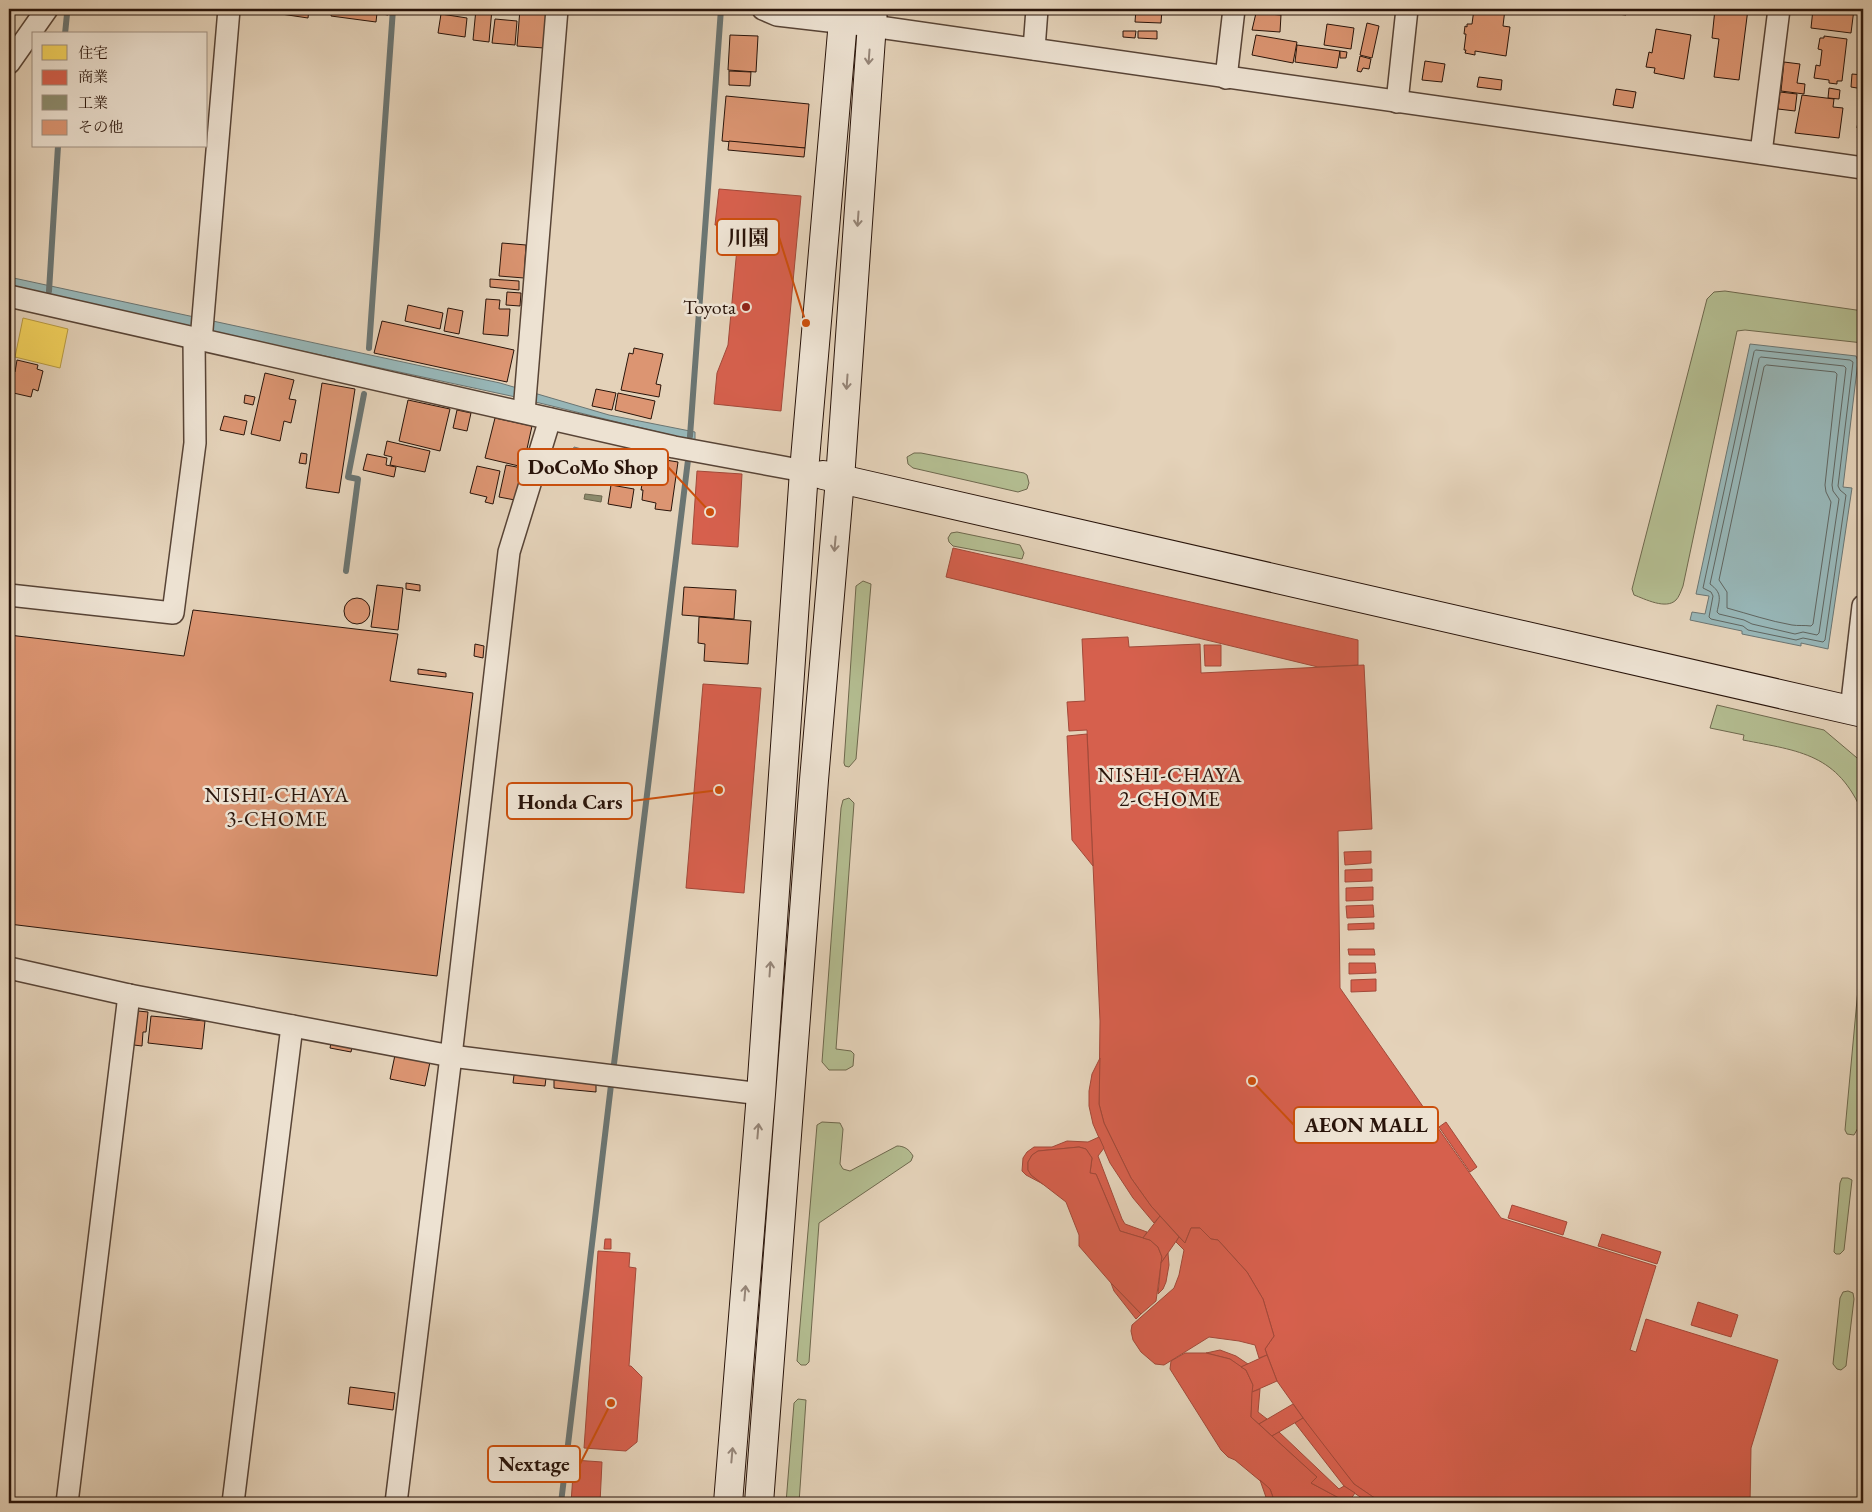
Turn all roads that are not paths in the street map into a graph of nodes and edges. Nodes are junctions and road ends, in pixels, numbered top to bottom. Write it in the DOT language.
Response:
graph roads {
  1 [pos="48,9"];
  2 [pos="229,9"];
  3 [pos="557,9"];
  4 [pos="763,9"];
  5 [pos="1037,9"];
  6 [pos="1234,9"];
  7 [pos="1407,9"];
  8 [pos="1779,9"];
  9 [pos="844,16"];
  10 [pos="872,17"];
  11 [pos="1034,50"];
  12 [pos="9,63"];
  13 [pos="1226,78"];
  14 [pos="1397,102"];
  15 [pos="1761,153"];
  16 [pos="1863,168"];
  17 [pos="9,296"];
  18 [pos="200,332"];
  19 [pos="525,401"];
  20 [pos="550,419"];
  21 [pos="804,471"];
  22 [pos="840,479"];
  23 [pos="9,595"];
  24 [pos="1863,606"];
  25 [pos="1857,712"];
  26 [pos="9,968"];
  27 [pos="129,995"];
  28 [pos="292,1026"];
  29 [pos="451,1056"];
  30 [pos="761,1094"];
  31 [pos="67,1503"];
  32 [pos="233,1503"];
  33 [pos="396,1503"];
  34 [pos="728,1503"];
  35 [pos="760,1503"];
  1 -- 12 [label="street"];
  2 -- 18 [label="street"];
  3 -- 19 [label="street"];
  4 -- 9 [label="street"];
  5 -- 11 [label="street"];
  6 -- 13 [label="street"];
  7 -- 14 [label="street"];
  8 -- 15 [label="street"];
  9 -- 10 [label="street"];
  9 -- 21 [label="street"];
  10 -- 11 [label="street"];
  10 -- 22 [label="street, one-way"];
  11 -- 13 [label="street"];
  13 -- 14 [label="street"];
  14 -- 15 [label="street"];
  15 -- 16 [label="street"];
  17 -- 18 [label="street"];
  18 -- 19 [label="street"];
  18 -- 23 [label="street"];
  19 -- 20 [label="street"];
  20 -- 21 [label="street"];
  20 -- 29 [label="street"];
  21 -- 22 [label="street"];
  30 -- 21 [label="street, one-way"];
  22 -- 25 [label="street"];
  22 -- 35 [label="street, one-way"];
  24 -- 25 [label="street"];
  26 -- 27 [label="street"];
  27 -- 28 [label="street"];
  27 -- 31 [label="street"];
  28 -- 29 [label="street"];
  28 -- 32 [label="street"];
  29 -- 30 [label="street"];
  29 -- 33 [label="street"];
  34 -- 30 [label="street, one-way"];
}
